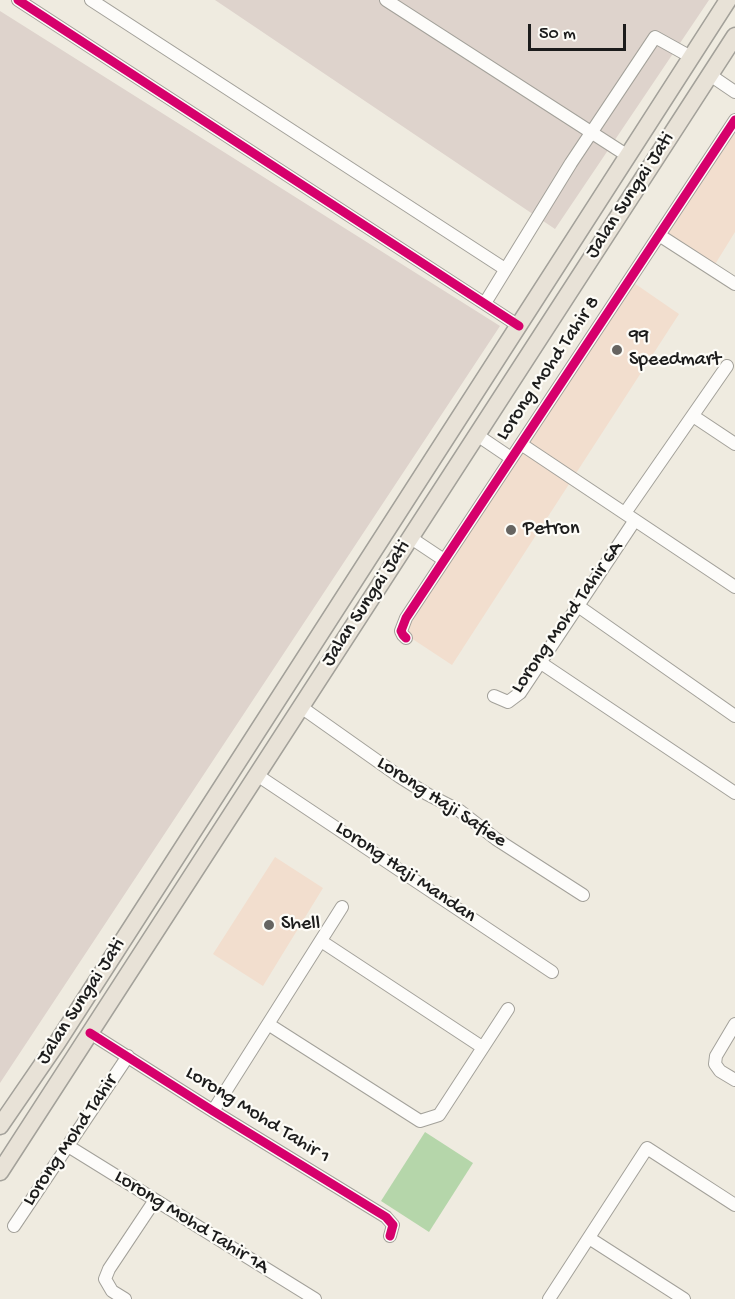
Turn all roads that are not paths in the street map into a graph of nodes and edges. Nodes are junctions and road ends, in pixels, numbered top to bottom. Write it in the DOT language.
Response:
graph roads {
  1 [pos="18,0"];
  2 [pos="92,0"];
  3 [pos="387,0"];
  4 [pos="728,0"];
  5 [pos="735,36"];
  6 [pos="691,57"];
  7 [pos="710,75"];
  8 [pos="735,92"];
  9 [pos="735,120"];
  10 [pos="592,133"];
  11 [pos="628,156"];
  12 [pos="659,235"];
  13 [pos="505,269"];
  14 [pos="735,284"];
  15 [pos="484,303"];
  16 [pos="519,326"];
  17 [pos="727,366"];
  18 [pos="693,416"];
  19 [pos="477,435"];
  20 [pos="521,444"];
  21 [pos="735,444"];
  22 [pos="511,458"];
  23 [pos="630,517"];
  24 [pos="411,538"];
  25 [pos="444,560"];
  26 [pos="735,587"];
  27 [pos="578,606"];
  28 [pos="406,638"];
  29 [pos="541,663"];
  30 [pos="494,696"];
  31 [pos="301,707"];
  32 [pos="735,716"];
  33 [pos="257,775"];
  34 [pos="735,793"];
  35 [pos="583,895"];
  36 [pos="342,907"];
  37 [pos="321,941"];
  38 [pos="552,972"];
  39 [pos="508,1009"];
  40 [pos="268,1024"];
  41 [pos="735,1024"];
  42 [pos="90,1032"];
  43 [pos="482,1047"];
  44 [pos="128,1056"];
  45 [pos="735,1080"];
  46 [pos="213,1111"];
  47 [pos="0,1126"];
  48 [pos="68,1146"];
  49 [pos="0,1172"];
  50 [pos="155,1200"];
  51 [pos="735,1205"];
  52 [pos="14,1226"];
  53 [pos="390,1236"];
  54 [pos="589,1238"];
  55 [pos="125,1299"];
  56 [pos="315,1299"];
  57 [pos="549,1299"];
  58 [pos="684,1299"];
  1 -- 15 [label="street"];
  2 -- 13 [label="street"];
  3 -- 10 [label="street"];
  4 -- 6 [label="main road, Jalan Sungai Jati"];
  5 -- 7 [label="main road, Jalan Sungai Jati"];
  6 -- 10 [label="street"];
  6 -- 11 [label="main road, Jalan Sungai Jati"];
  7 -- 8 [label="street"];
  7 -- 19 [label="main road, Jalan Sungai Jati"];
  9 -- 12 [label="street, Lorong Mohd Tahir 8"];
  10 -- 11 [label="street"];
  10 -- 13 [label="street"];
  11 -- 16 [label="main road, Jalan Sungai Jati"];
  12 -- 14 [label="street"];
  12 -- 20 [label="street, Lorong Mohd Tahir 8"];
  13 -- 15 [label="street"];
  15 -- 16 [label="street"];
  16 -- 47 [label="main road, Jalan Sungai Jati"];
  17 -- 18 [label="street, Lorong Mohd Tahir 6A"];
  18 -- 21 [label="street"];
  18 -- 23 [label="street, Lorong Mohd Tahir 6A"];
  19 -- 22 [label="street"];
  19 -- 24 [label="main road, Jalan Sungai Jati"];
  20 -- 22 [label="street, Lorong Mohd Tahir 8"];
  20 -- 23 [label="street"];
  22 -- 25 [label="street, Lorong Mohd Tahir 8"];
  23 -- 26 [label="street"];
  23 -- 27 [label="street, Lorong Mohd Tahir 6A"];
  24 -- 25 [label="street"];
  24 -- 31 [label="main road, Jalan Sungai Jati"];
  25 -- 28 [label="street, Lorong Mohd Tahir 8"];
  27 -- 29 [label="street, Lorong Mohd Tahir 6A"];
  27 -- 32 [label="street"];
  29 -- 30 [label="street, Lorong Mohd Tahir 6A"];
  29 -- 34 [label="street"];
  31 -- 33 [label="main road, Jalan Sungai Jati"];
  31 -- 35 [label="street, Lorong Haji Safiee"];
  33 -- 38 [label="street, Lorong Haji Mandan"];
  33 -- 42 [label="main road, Jalan Sungai Jati"];
  36 -- 37 [label="street, Lorong Mohd Tahir 1"];
  37 -- 40 [label="street, Lorong Mohd Tahir 1"];
  37 -- 43 [label="street"];
  39 -- 43 [label="street"];
  40 -- 43 [label="street"];
  40 -- 46 [label="street, Lorong Mohd Tahir 1"];
  41 -- 45 [label="street"];
  42 -- 44 [label="street, Lorong Mohd Tahir 1"];
  42 -- 49 [label="main road, Jalan Sungai Jati"];
  44 -- 46 [label="street, Lorong Mohd Tahir 1"];
  44 -- 48 [label="street, Lorong Mohd Tahir"];
  46 -- 53 [label="street, Lorong Mohd Tahir 1"];
  48 -- 50 [label="street, Lorong Mohd Tahir 1A"];
  48 -- 52 [label="street, Lorong Mohd Tahir"];
  50 -- 55 [label="street"];
  50 -- 56 [label="street, Lorong Mohd Tahir 1A"];
  51 -- 54 [label="street"];
  54 -- 57 [label="street"];
  54 -- 58 [label="street"];
}
